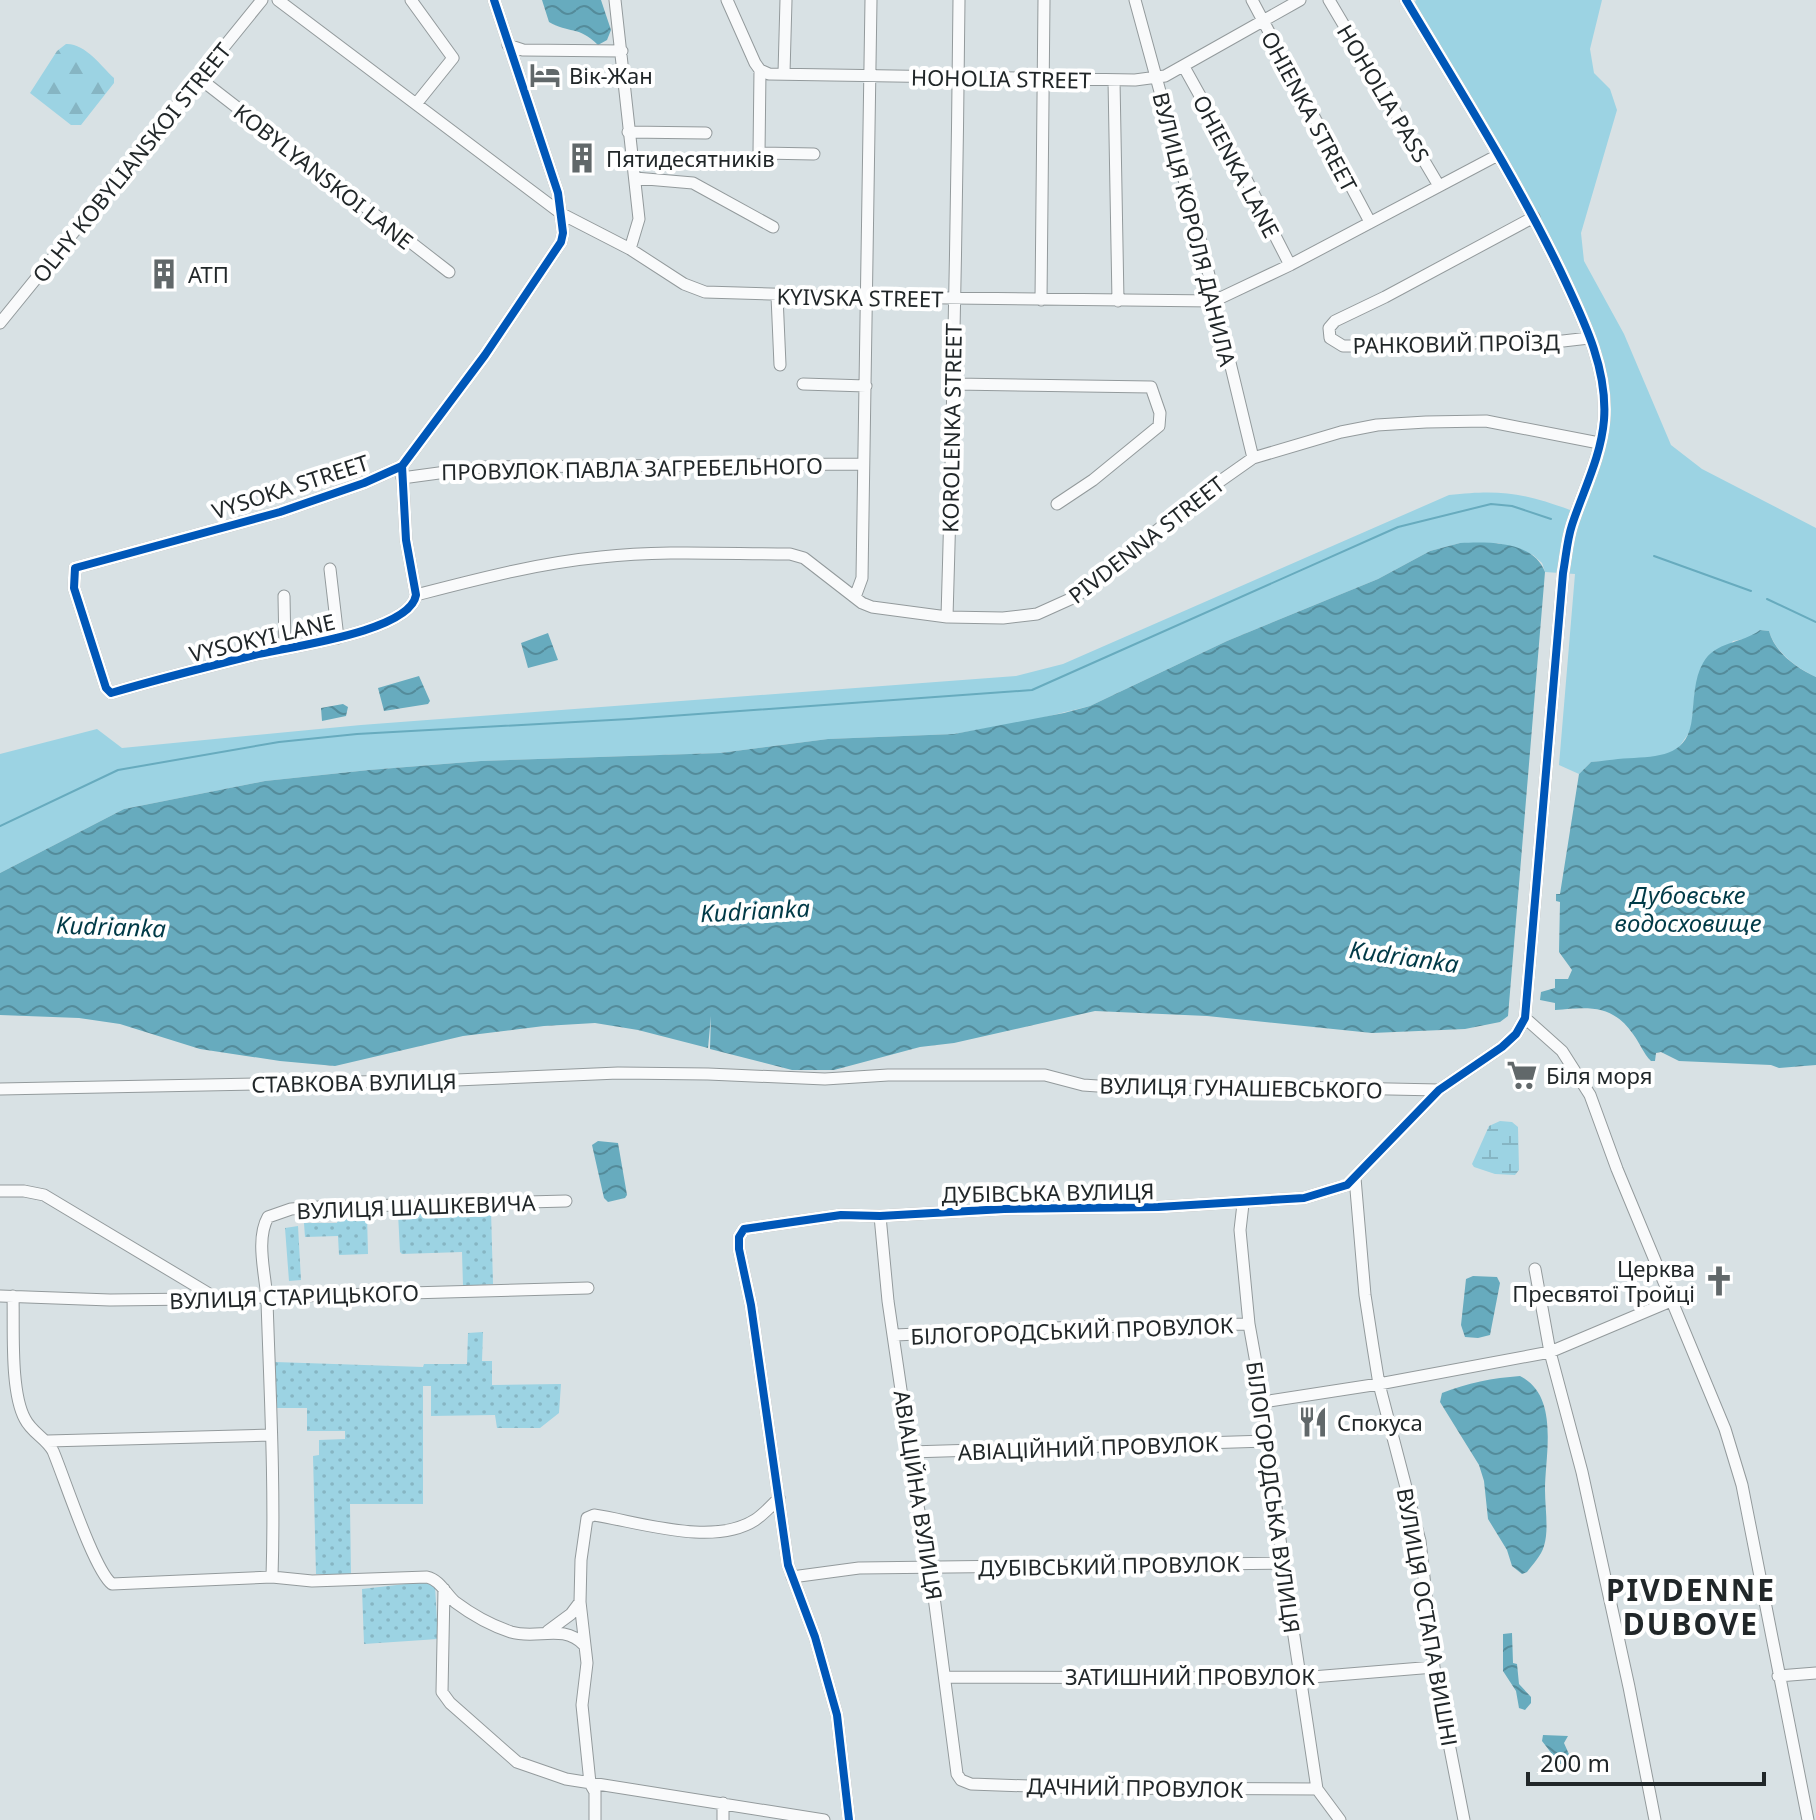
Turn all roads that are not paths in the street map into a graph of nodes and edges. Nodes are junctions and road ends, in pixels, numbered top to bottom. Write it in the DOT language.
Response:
graph roads {
  1 [pos="262,0"];
  2 [pos="278,0"];
  3 [pos="411,0"];
  4 [pos="494,0"];
  5 [pos="615,0"];
  6 [pos="727,0"];
  7 [pos="786,0"];
  8 [pos="871,0"];
  9 [pos="959,0"];
  10 [pos="1044,0"];
  11 [pos="1135,0"];
  12 [pos="1252,0"];
  13 [pos="1300,0"];
  14 [pos="1329,0"];
  15 [pos="1406,0"];
  16 [pos="1262,21"];
  17 [pos="508,45"];
  18 [pos="622,51"];
  19 [pos="1184,67"];
  20 [pos="760,70"];
  21 [pos="784,73"];
  22 [pos="870,76"];
  23 [pos="958,77"];
  24 [pos="199,78"];
  25 [pos="1156,78"];
  26 [pos="1042,79"];
  27 [pos="1114,80"];
  28 [pos="416,104"];
  29 [pos="628,132"];
  30 [pos="706,133"];
  31 [pos="814,154"];
  32 [pos="1498,155"];
  33 [pos="635,178"];
  34 [pos="1439,186"];
  35 [pos="562,214"];
  36 [pos="1534,217"];
  37 [pos="1370,222"];
  38 [pos="773,227"];
  39 [pos="630,249"];
  40 [pos="1290,265"];
  41 [pos="449,272"];
  42 [pos="777,296"];
  43 [pos="867,297"];
  44 [pos="953,298"];
  45 [pos="1041,300"];
  46 [pos="1118,301"];
  47 [pos="1214,301"];
  48 [pos="0,323"];
  49 [pos="1589,338"];
  50 [pos="780,365"];
  51 [pos="803,384"];
  52 [pos="955,384"];
  53 [pos="866,386"];
  54 [pos="1599,443"];
  55 [pos="1253,458"];
  56 [pos="863,464"];
  57 [pos="402,472"];
  58 [pos="1057,504"];
  59 [pos="81,567"];
  60 [pos="330,569"];
  61 [pos="416,595"];
  62 [pos="284,596"];
  63 [pos="855,597"];
  64 [pos="947,617"];
  65 [pos="338,638"];
  66 [pos="285,649"];
  67 [pos="1525,1018"];
  68 [pos="708,1074"];
  69 [pos="0,1089"];
  70 [pos="1439,1090"];
  71 [pos="1355,1178"];
  72 [pos="0,1191"];
  73 [pos="566,1201"];
  74 [pos="1243,1204"];
  75 [pos="880,1216"];
  76 [pos="1535,1269"];
  77 [pos="588,1288"];
  78 [pos="197,1293"];
  79 [pos="0,1296"];
  80 [pos="13,1296"];
  81 [pos="267,1296"];
  82 [pos="1671,1301"];
  83 [pos="1249,1324"];
  84 [pos="895,1335"];
  85 [pos="1550,1352"];
  86 [pos="1379,1384"];
  87 [pos="1263,1402"];
  88 [pos="270,1435"];
  89 [pos="48,1441"];
  90 [pos="1267,1441"];
  91 [pos="910,1452"];
  92 [pos="779,1498"];
  93 [pos="1283,1563"];
  94 [pos="930,1566"];
  95 [pos="272,1577"];
  96 [pos="792,1577"];
  97 [pos="444,1589"];
  98 [pos="580,1602"];
  99 [pos="548,1631"];
  100 [pos="584,1645"];
  101 [pos="1434,1667"];
  102 [pos="1816,1673"];
  103 [pos="1778,1676"];
  104 [pos="946,1677"];
  105 [pos="1300,1678"];
  106 [pos="957,1774"];
  107 [pos="590,1783"];
  108 [pos="1317,1789"];
  109 [pos="723,1803"];
  110 [pos="595,1820"];
  111 [pos="723,1820"];
  112 [pos="824,1820"];
  113 [pos="849,1820"];
  114 [pos="1340,1820"];
  115 [pos="1464,1820"];
  116 [pos="1655,1820"];
  117 [pos="1808,1820"];
  1 -- 24 [label="street, OLHY KOBYLIANSKOI STREET"];
  2 -- 28 [label="street, KYIVSKA STREET"];
  3 -- 28 [label="street"];
  4 -- 17 [label="street"];
  5 -- 18 [label="street"];
  6 -- 20 [label="street"];
  7 -- 21 [label="street"];
  8 -- 22 [label="street"];
  9 -- 23 [label="street, KOROLENKA STREET"];
  10 -- 26 [label="street"];
  11 -- 25 [label="street, ВУЛИЦЯ КОРОЛЯ ДАНИЛА"];
  12 -- 16 [label="street, OHIENKA STREET"];
  13 -- 16 [label="street, HOHOLIA STREET"];
  14 -- 34 [label="street, HOHOLIA PASS"];
  15 -- 32 [label="street"];
  16 -- 19 [label="street, HOHOLIA STREET"];
  16 -- 37 [label="street, OHIENKA STREET"];
  17 -- 18 [label="street"];
  17 -- 35 [label="street"];
  18 -- 29 [label="street"];
  19 -- 25 [label="street, HOHOLIA STREET"];
  19 -- 40 [label="street, OHIENKA LANE"];
  20 -- 21 [label="street, HOHOLIA STREET"];
  20 -- 31 [label="street"];
  21 -- 22 [label="street, HOHOLIA STREET"];
  22 -- 23 [label="street, HOHOLIA STREET"];
  22 -- 43 [label="street"];
  23 -- 26 [label="street, HOHOLIA STREET"];
  23 -- 44 [label="street, KOROLENKA STREET"];
  24 -- 41 [label="street, KOBYLYANSKOI LANE"];
  24 -- 48 [label="street, OLHY KOBYLIANSKOI STREET"];
  25 -- 27 [label="street, HOHOLIA STREET"];
  25 -- 47 [label="street, ВУЛИЦЯ КОРОЛЯ ДАНИЛА"];
  26 -- 27 [label="street, HOHOLIA STREET"];
  26 -- 45 [label="street"];
  27 -- 46 [label="street"];
  28 -- 35 [label="street, KYIVSKA STREET"];
  29 -- 30 [label="street"];
  29 -- 33 [label="street"];
  32 -- 34 [label="street, KYIVSKA STREET"];
  32 -- 36 [label="street"];
  33 -- 38 [label="street"];
  33 -- 39 [label="street"];
  34 -- 37 [label="street, KYIVSKA STREET"];
  35 -- 39 [label="street, KYIVSKA STREET"];
  35 -- 57 [label="street, VYSOKA STREET"];
  36 -- 49 [label="street"];
  36 -- 49 [label="street, РАНКОВИЙ ПРОЇЗД"];
  37 -- 40 [label="street, KYIVSKA STREET"];
  39 -- 42 [label="street, KYIVSKA STREET"];
  40 -- 47 [label="street, KYIVSKA STREET"];
  42 -- 43 [label="street, KYIVSKA STREET"];
  42 -- 50 [label="street"];
  43 -- 44 [label="street, KYIVSKA STREET"];
  43 -- 53 [label="street"];
  44 -- 45 [label="street, KYIVSKA STREET"];
  44 -- 52 [label="street, KOROLENKA STREET"];
  45 -- 46 [label="street, KYIVSKA STREET"];
  46 -- 47 [label="street, KYIVSKA STREET"];
  47 -- 55 [label="street, ВУЛИЦЯ КОРОЛЯ ДАНИЛА"];
  49 -- 54 [label="street"];
  51 -- 53 [label="street"];
  52 -- 58 [label="street"];
  52 -- 64 [label="street, KOROLENKA STREET"];
  53 -- 56 [label="street"];
  54 -- 55 [label="street, PIVDENNA STREET"];
  54 -- 67 [label="street"];
  55 -- 64 [label="street, PIVDENNA STREET"];
  56 -- 57 [label="street, ПРОВУЛОК ПАВЛА ЗАГРЕБЕЛЬНОГО"];
  56 -- 63 [label="street"];
  57 -- 59 [label="street, VYSOKA STREET"];
  57 -- 61 [label="street"];
  59 -- 66 [label="street, VYSOKYI LANE"];
  60 -- 65 [label="street"];
  61 -- 63 [label="street, PIVDENNA STREET"];
  61 -- 65 [label="street, VYSOKYI LANE"];
  62 -- 66 [label="street"];
  63 -- 64 [label="street, PIVDENNA STREET"];
  65 -- 66 [label="street, VYSOKYI LANE"];
  67 -- 70 [label="street, ДУБІВСЬКА ВУЛИЦЯ"];
  67 -- 82 [label="street"];
  68 -- 69 [label="street, СТАВКОВА ВУЛИЦЯ"];
  68 -- 70 [label="street, ВУЛИЦЯ ГУНАШЕВСЬКОГО"];
  70 -- 71 [label="street, ДУБІВСЬКА ВУЛИЦЯ"];
  71 -- 74 [label="street, ДУБІВСЬКА ВУЛИЦЯ"];
  71 -- 86 [label="street, ВУЛИЦЯ ОСТАПА ВИШНІ"];
  72 -- 78 [label="street"];
  73 -- 81 [label="street, ВУЛИЦЯ ШАШКЕВИЧА"];
  74 -- 75 [label="street, ДУБІВСЬКА ВУЛИЦЯ"];
  74 -- 83 [label="street, БІЛОГОРОДСЬКА ВУЛИЦЯ"];
  75 -- 84 [label="street, АВІАЦІЙНА ВУЛИЦЯ"];
  75 -- 92 [label="street, ДУБІВСЬКА ВУЛИЦЯ"];
  76 -- 85 [label="street"];
  77 -- 81 [label="street, ВУЛИЦЯ СТАРИЦЬКОГО"];
  78 -- 80 [label="street, ВУЛИЦЯ СТАРИЦЬКОГО"];
  78 -- 81 [label="street, ВУЛИЦЯ СТАРИЦЬКОГО"];
  79 -- 80 [label="street, ВУЛИЦЯ СТАРИЦЬКОГО"];
  80 -- 89 [label="street"];
  81 -- 88 [label="street"];
  82 -- 85 [label="street"];
  82 -- 103 [label="street"];
  83 -- 84 [label="street, БІЛОГОРОДСЬКИЙ ПРОВУЛОК"];
  83 -- 87 [label="street, БІЛОГОРОДСЬКА ВУЛИЦЯ"];
  84 -- 91 [label="street, АВІАЦІЙНА ВУЛИЦЯ"];
  85 -- 86 [label="street"];
  85 -- 116 [label="street"];
  86 -- 87 [label="street"];
  86 -- 101 [label="street, ВУЛИЦЯ ОСТАПА ВИШНІ"];
  87 -- 90 [label="street, БІЛОГОРОДСЬКА ВУЛИЦЯ"];
  88 -- 89 [label="street"];
  88 -- 95 [label="street"];
  89 -- 95 [label="street"];
  90 -- 91 [label="street, АВІАЦІЙНИЙ ПРОВУЛОК"];
  90 -- 93 [label="street, БІЛОГОРОДСЬКА ВУЛИЦЯ"];
  91 -- 94 [label="street, АВІАЦІЙНА ВУЛИЦЯ"];
  92 -- 96 [label="street, ДУБІВСЬКА ВУЛИЦЯ"];
  92 -- 98 [label="street"];
  93 -- 94 [label="street, ДУБІВСЬКИЙ ПРОВУЛОК"];
  93 -- 105 [label="street, БІЛОГОРОДСЬКА ВУЛИЦЯ"];
  94 -- 96 [label="street, ДУБІВСЬКИЙ ПРОВУЛОК"];
  94 -- 104 [label="street, АВІАЦІЙНА ВУЛИЦЯ"];
  95 -- 97 [label="street"];
  96 -- 113 [label="street, ДУБІВСЬКА ВУЛИЦЯ"];
  97 -- 99 [label="street"];
  97 -- 107 [label="street"];
  98 -- 99 [label="street"];
  98 -- 100 [label="street"];
  99 -- 100 [label="street"];
  100 -- 107 [label="street"];
  101 -- 105 [label="street, ЗАТИШНИЙ ПРОВУЛОК"];
  101 -- 115 [label="street, ВУЛИЦЯ ОСТАПА ВИШНІ"];
  102 -- 103 [label="street"];
  103 -- 117 [label="street"];
  104 -- 105 [label="street, ЗАТИШНИЙ ПРОВУЛОК"];
  104 -- 106 [label="street, АВІАЦІЙНА ВУЛИЦЯ"];
  105 -- 108 [label="street, БІЛОГОРОДСЬКА ВУЛИЦЯ"];
  106 -- 108 [label="street, ДАЧНИЙ ПРОВУЛОК"];
  107 -- 109 [label="street"];
  107 -- 110 [label="street"];
  108 -- 114 [label="street"];
  109 -- 111 [label="street"];
  109 -- 112 [label="street"];
}
